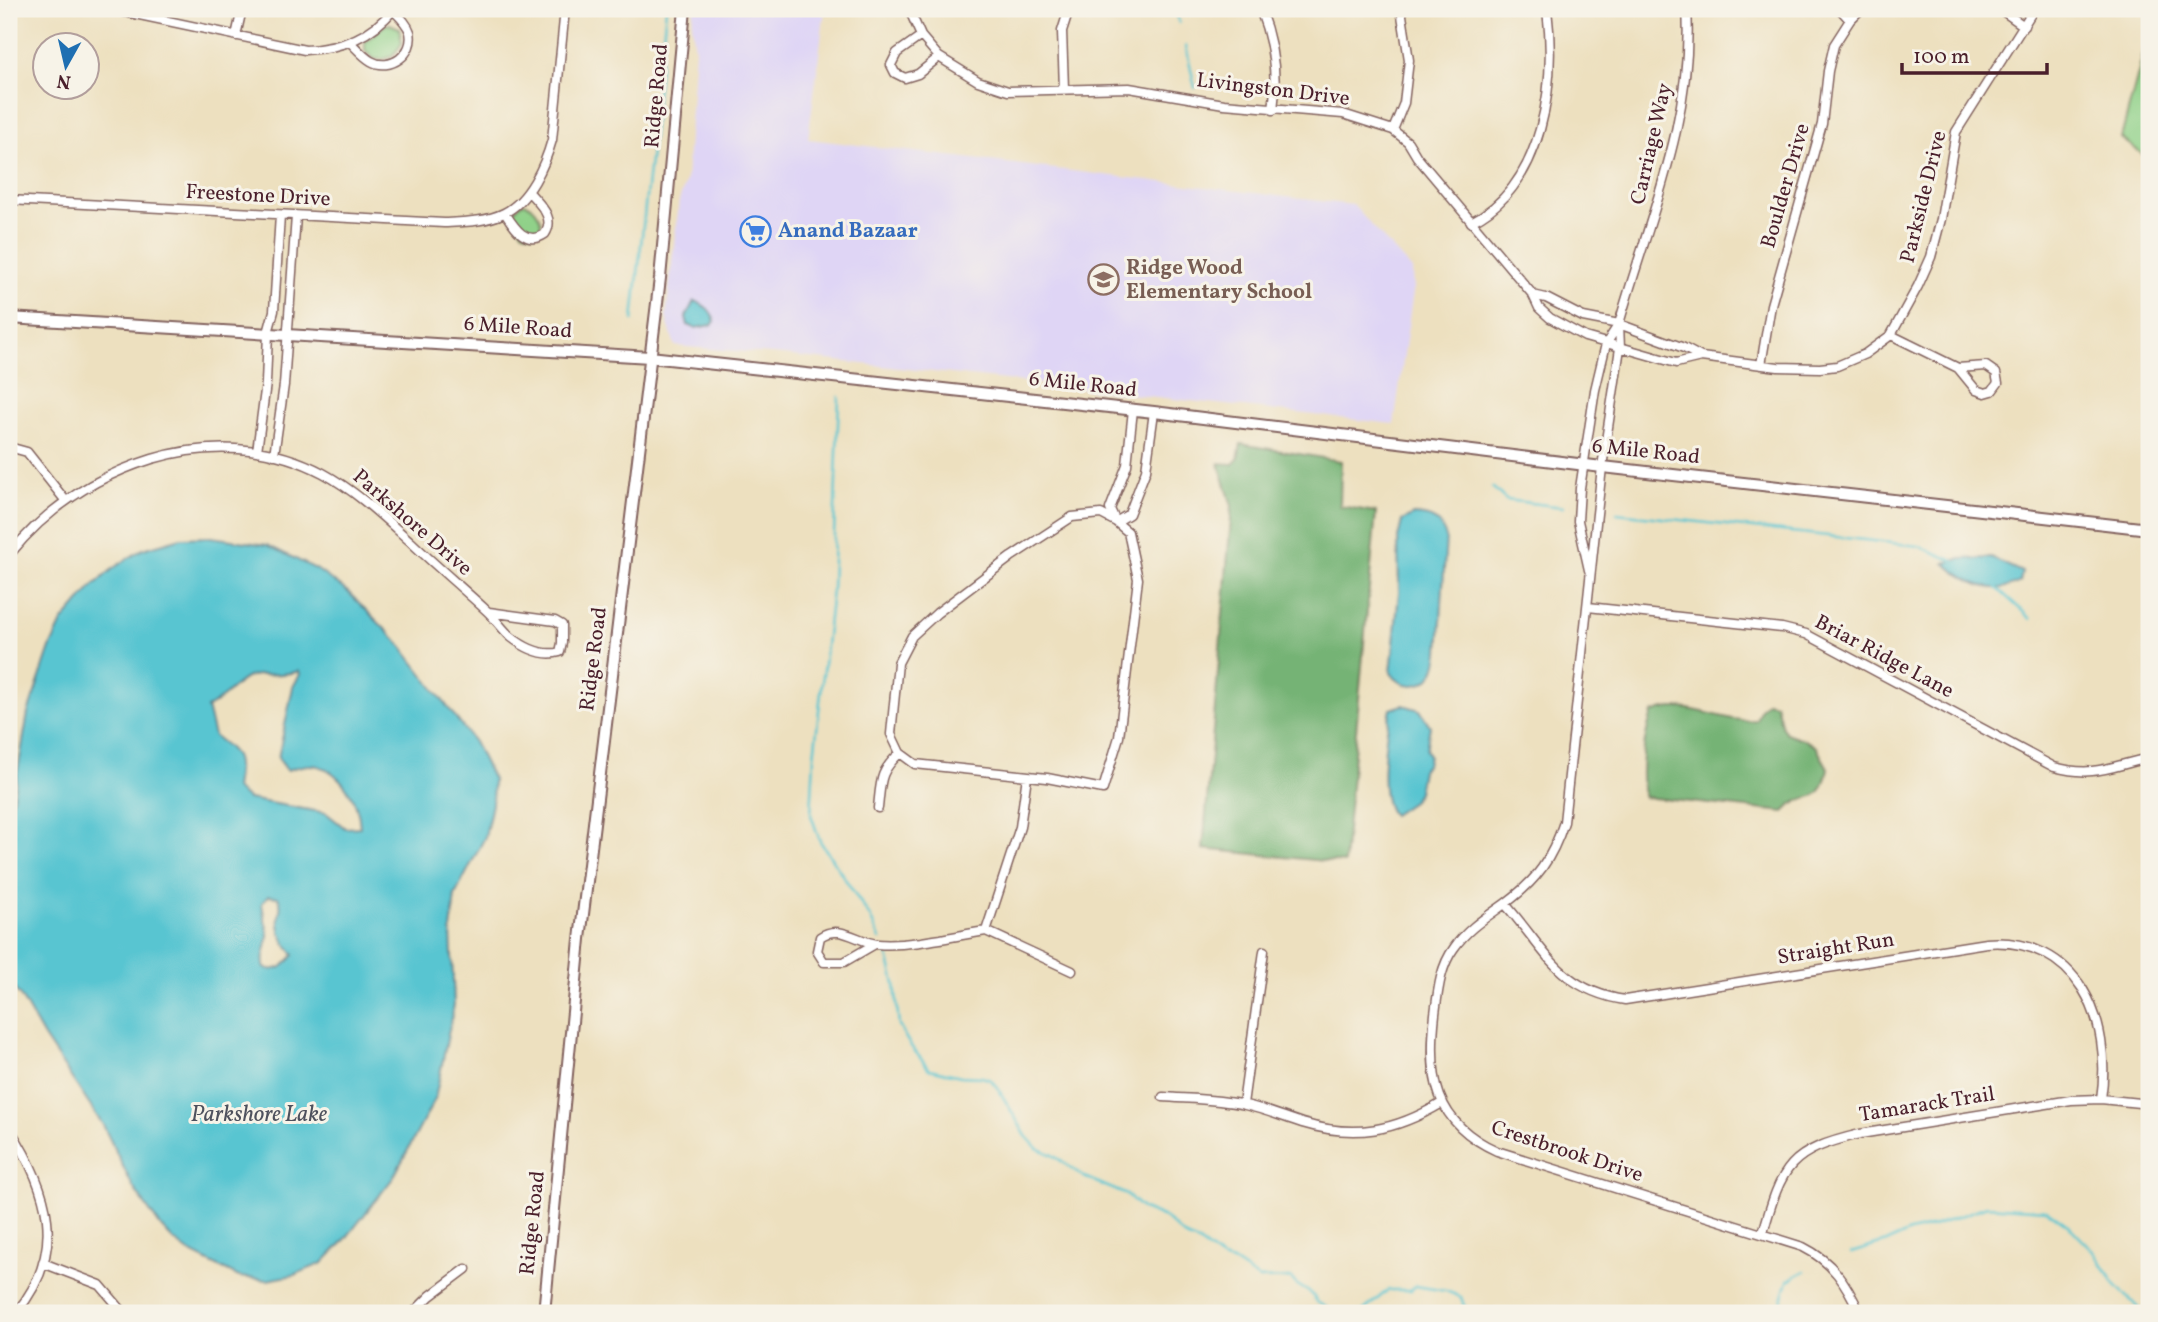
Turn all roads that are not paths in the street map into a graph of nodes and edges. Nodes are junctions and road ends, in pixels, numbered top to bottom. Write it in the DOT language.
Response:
graph roads {
  1 [pos="111,9"];
  2 [pos="242,9"];
  3 [pos="565,9"];
  4 [pos="685,9"];
  5 [pos="909,9"];
  6 [pos="1069,9"];
  7 [pos="1260,9"];
  8 [pos="1401,9"];
  9 [pos="1547,9"];
  10 [pos="1687,9"];
  11 [pos="1840,9"];
  12 [pos="1861,9"];
  13 [pos="2000,9"];
  14 [pos="2034,9"];
  15 [pos="394,10"];
  16 [pos="1850,20"];
  17 [pos="2024,26"];
  18 [pos="236,36"];
  19 [pos="921,36"];
  20 [pos="351,43"];
  21 [pos="939,57"];
  22 [pos="1063,89"];
  23 [pos="1273,110"];
  24 [pos="1393,130"];
  25 [pos="528,191"];
  26 [pos="9,200"];
  27 [pos="505,213"];
  28 [pos="280,215"];
  29 [pos="296,216"];
  30 [pos="1471,222"];
  31 [pos="1533,295"];
  32 [pos="9,318"];
  33 [pos="1619,324"];
  34 [pos="268,332"];
  35 [pos="286,334"];
  36 [pos="1891,335"];
  37 [pos="1606,344"];
  38 [pos="1620,348"];
  39 [pos="650,357"];
  40 [pos="1701,358"];
  41 [pos="1761,365"];
  42 [pos="1958,368"];
  43 [pos="1133,410"];
  44 [pos="1154,412"];
  45 [pos="9,447"];
  46 [pos="257,451"];
  47 [pos="274,454"];
  48 [pos="1584,465"];
  49 [pos="1602,467"];
  50 [pos="65,500"];
  51 [pos="1116,522"];
  52 [pos="2149,529"];
  53 [pos="9,555"];
  54 [pos="1590,574"];
  55 [pos="1588,607"];
  56 [pos="489,612"];
  57 [pos="900,753"];
  58 [pos="2149,758"];
  59 [pos="1027,776"];
  60 [pos="878,808"];
  61 [pos="1505,904"];
  62 [pos="986,931"];
  63 [pos="875,944"];
  64 [pos="1264,951"];
  65 [pos="1072,971"];
  66 [pos="1163,1097"];
  67 [pos="2101,1099"];
  68 [pos="1442,1103"];
  69 [pos="1243,1104"];
  70 [pos="2149,1104"];
  71 [pos="9,1128"];
  72 [pos="1763,1233"];
  73 [pos="43,1263"];
  74 [pos="466,1269"];
  75 [pos="16,1313"];
  76 [pos="124,1313"];
  77 [pos="413,1313"];
  78 [pos="544,1313"];
  79 [pos="1860,1313"];
  1 -- 18 [label="street"];
  2 -- 18 [label="street"];
  3 -- 25 [label="street, Freestone Drive"];
  4 -- 39 [label="street, Ridge Road"];
  5 -- 19 [label="street, Livingston Drive"];
  6 -- 22 [label="street"];
  7 -- 23 [label="street"];
  8 -- 24 [label="street"];
  9 -- 30 [label="street"];
  10 -- 33 [label="street, Carriage Way"];
  11 -- 16 [label="street"];
  12 -- 16 [label="street, Boulder Drive"];
  13 -- 17 [label="street"];
  14 -- 17 [label="street, Parkside Drive"];
  15 -- 20 [label="street"];
  15 -- 20 [label="street"];
  16 -- 41 [label="street, Boulder Drive"];
  17 -- 36 [label="street, Parkside Drive"];
  18 -- 20 [label="street"];
  19 -- 21 [label="street, Livingston Drive"];
  19 -- 21 [label="street"];
  21 -- 22 [label="street, Livingston Drive"];
  22 -- 23 [label="street, Livingston Drive"];
  23 -- 24 [label="street, Livingston Drive"];
  24 -- 30 [label="street"];
  25 -- 27 [label="street, Freestone Drive"];
  25 -- 27 [label="street"];
  26 -- 28 [label="street, Freestone Drive"];
  27 -- 29 [label="street, Freestone Drive"];
  28 -- 29 [label="street, Freestone Drive"];
  28 -- 34 [label="street"];
  29 -- 35 [label="street"];
  30 -- 31 [label="street"];
  31 -- 33 [label="street"];
  31 -- 37 [label="street"];
  32 -- 34 [label="street, 6 Mile Road"];
  33 -- 37 [label="street, Carriage Way"];
  33 -- 38 [label="street, Carriage Way"];
  33 -- 40 [label="street, Parkside Drive"];
  34 -- 35 [label="street, 6 Mile Road"];
  34 -- 46 [label="street"];
  35 -- 39 [label="street, 6 Mile Road"];
  35 -- 47 [label="street"];
  36 -- 41 [label="street, Parkside Drive"];
  36 -- 42 [label="street"];
  37 -- 38 [label="street, Parkside Drive"];
  37 -- 48 [label="street, Carriage Way"];
  38 -- 40 [label="street, Parkside Drive"];
  38 -- 49 [label="street, Carriage Way"];
  39 -- 43 [label="street, 6 Mile Road"];
  39 -- 78 [label="street, Ridge Road"];
  40 -- 41 [label="street, Parkside Drive"];
  42 -- 42 [label="street"];
  43 -- 44 [label="street, 6 Mile Road"];
  43 -- 51 [label="street"];
  44 -- 48 [label="street, 6 Mile Road"];
  44 -- 51 [label="street"];
  45 -- 50 [label="street"];
  46 -- 47 [label="street, Parkshore Drive"];
  46 -- 50 [label="street, Parkshore Drive"];
  47 -- 56 [label="street, Parkshore Drive"];
  48 -- 49 [label="street, 6 Mile Road"];
  48 -- 54 [label="street, Crestbrook Drive"];
  49 -- 52 [label="street, 6 Mile Road"];
  49 -- 54 [label="street, Crestbrook Drive"];
  50 -- 53 [label="street, Parkshore Drive"];
  51 -- 57 [label="street"];
  51 -- 59 [label="street"];
  54 -- 55 [label="street, Crestbrook Drive"];
  55 -- 58 [label="street, Briar Ridge Lane"];
  55 -- 61 [label="street, Crestbrook Drive"];
  56 -- 56 [label="street, Parkshore Drive"];
  57 -- 59 [label="street"];
  57 -- 60 [label="street"];
  59 -- 62 [label="street"];
  61 -- 67 [label="street, Straight Run"];
  61 -- 68 [label="street, Crestbrook Drive"];
  62 -- 63 [label="street"];
  62 -- 65 [label="street"];
  63 -- 63 [label="street"];
  64 -- 69 [label="street"];
  66 -- 69 [label="street"];
  67 -- 70 [label="street, Tamarack Trail"];
  67 -- 72 [label="street, Tamarack Trail"];
  68 -- 69 [label="street"];
  68 -- 72 [label="street, Crestbrook Drive"];
  71 -- 73 [label="street"];
  72 -- 79 [label="street, Crestbrook Drive"];
  73 -- 75 [label="street"];
  73 -- 76 [label="street"];
  74 -- 77 [label="street"];
}
